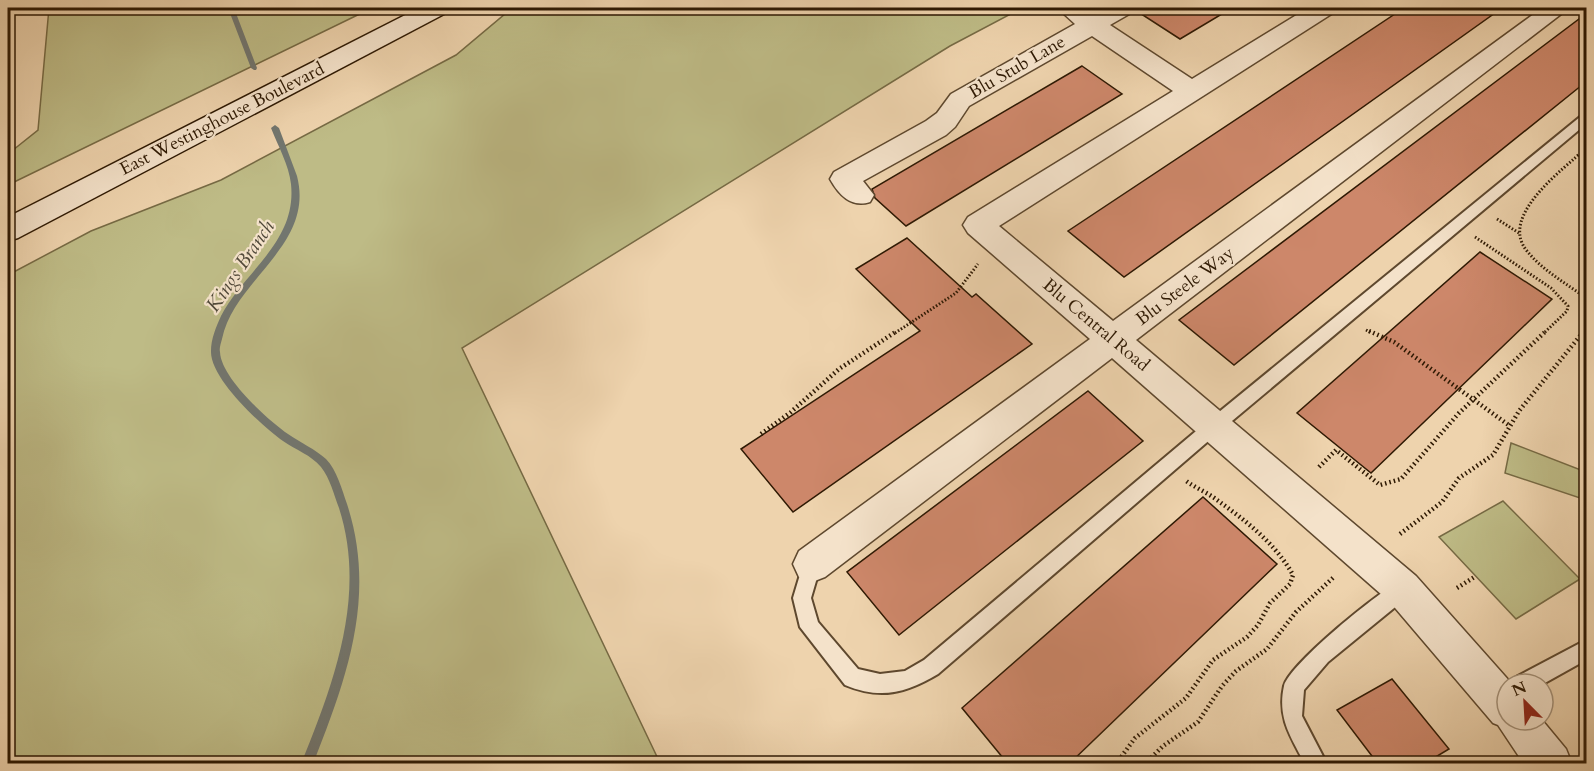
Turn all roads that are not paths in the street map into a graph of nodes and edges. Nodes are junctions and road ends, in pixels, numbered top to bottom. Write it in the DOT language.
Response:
graph roads {
  1 [pos="437,8"];
  2 [pos="1122,8"];
  3 [pos="1324,8"];
  4 [pos="1557,8"];
  5 [pos="1083,18"];
  6 [pos="1192,91"];
  7 [pos="1587,117"];
  8 [pos="860,195"];
  9 [pos="8,230"];
  10 [pos="1113,340"];
  11 [pos="1214,426"];
  12 [pos="812,564"];
  13 [pos="1403,590"];
  14 [pos="1587,650"];
  15 [pos="1554,672"];
  16 [pos="1495,685"];
  17 [pos="1530,732"];
  18 [pos="1317,764"];
  19 [pos="1551,764"];
  1 -- 9 [label="street, East Westinghouse Boulevard"];
  2 -- 5 [label="street, Blu Stub Lane"];
  3 -- 6 [label="street, Blu Central Road"];
  4 -- 10 [label="street, Blu Steele Way"];
  5 -- 6 [label="street"];
  5 -- 8 [label="street, Blu Stub Lane"];
  6 -- 10 [label="street, Blu Central Road"];
  7 -- 11 [label="lane"];
  10 -- 11 [label="street, Blu Central Road"];
  10 -- 12 [label="street, Blu Steele Way"];
  11 -- 12 [label="lane"];
  11 -- 13 [label="street, Blu Central Road"];
  13 -- 16 [label="street, Blu Central Road"];
  13 -- 18 [label="lane"];
  14 -- 15 [label="lane"];
  17 -- 19 [label="street, Blu Central Road"];
}
